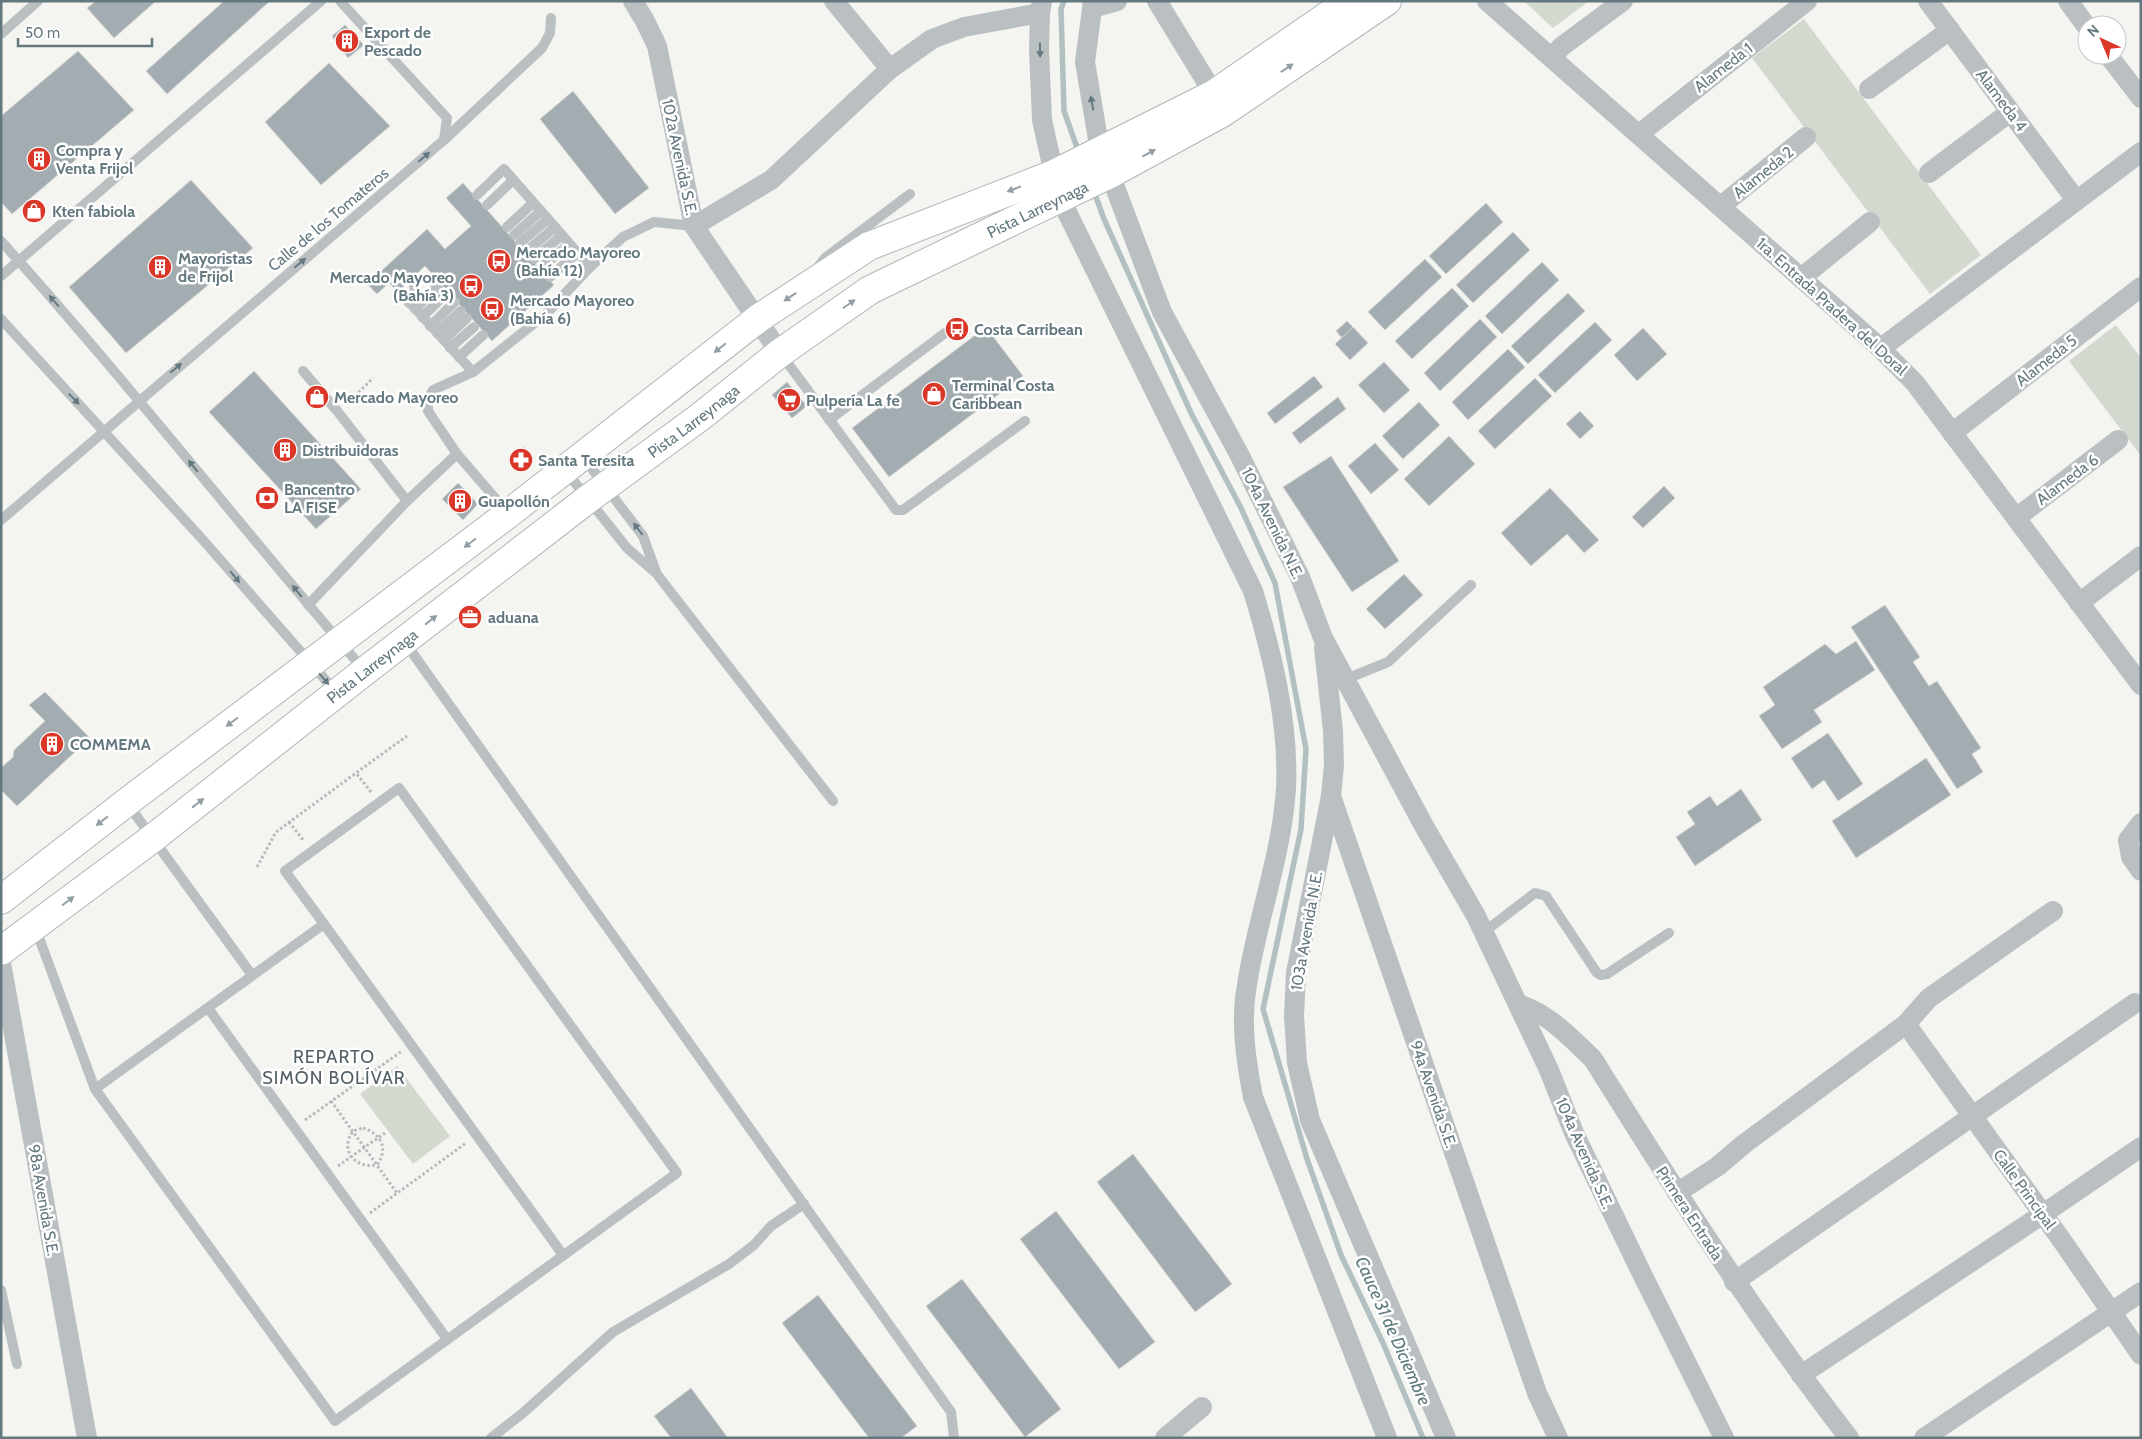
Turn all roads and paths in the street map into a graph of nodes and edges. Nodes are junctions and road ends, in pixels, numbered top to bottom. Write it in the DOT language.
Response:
graph roads {
  1 [pos="38,1"];
  2 [pos="310,1"];
  3 [pos="314,1"];
  4 [pos="321,1"];
  5 [pos="340,1"];
  6 [pos="633,1"];
  7 [pos="834,1"];
  8 [pos="1117,1"];
  9 [pos="1157,1"];
  10 [pos="1349,1"];
  11 [pos="1387,1"];
  12 [pos="1487,1"];
  13 [pos="1623,1"];
  14 [pos="1807,1"];
  15 [pos="1928,1"];
  16 [pos="2068,1"];
  17 [pos="1093,4"];
  18 [pos="1041,7"];
  19 [pos="2079,15"];
  20 [pos="552,18"];
  21 [pos="1950,30"];
  22 [pos="1,34"];
  23 [pos="1553,57"];
  24 [pos="2116,65"];
  25 [pos="890,69"];
  26 [pos="1869,89"];
  27 [pos="1214,94"];
  28 [pos="2141,98"];
  29 [pos="2010,112"];
  30 [pos="1639,134"];
  31 [pos="1806,137"];
  32 [pos="444,140"];
  33 [pos="2141,152"];
  34 [pos="1103,164"];
  35 [pos="1930,173"];
  36 [pos="513,180"];
  37 [pos="1060,185"];
  38 [pos="477,194"];
  39 [pos="910,194"];
  40 [pos="2076,200"];
  41 [pos="534,203"];
  42 [pos="486,205"];
  43 [pos="1721,206"];
  44 [pos="544,215"];
  45 [pos="1870,222"];
  46 [pos="694,226"];
  47 [pos="558,231"];
  48 [pos="1,241"];
  49 [pos="520,243"];
  50 [pos="570,244"];
  51 [pos="577,253"];
  52 [pos="19,260"];
  53 [pos="542,267"];
  54 [pos="590,267"];
  55 [pos="1,276"];
  56 [pos="550,277"];
  57 [pos="820,277"];
  58 [pos="1801,278"];
  59 [pos="413,281"];
  60 [pos="439,285"];
  61 [pos="2141,288"];
  62 [pos="401,293"];
  63 [pos="447,293"];
  64 [pos="412,306"];
  65 [pos="422,317"];
  66 [pos="759,318"];
  67 [pos="1,319"];
  68 [pos="474,327"];
  69 [pos="945,333"];
  70 [pos="483,335"];
  71 [pos="440,337"];
  72 [pos="1881,348"];
  73 [pos="780,352"];
  74 [pos="459,357"];
  75 [pos="303,371"];
  76 [pos="473,372"];
  77 [pos="374,378"];
  78 [pos="139,400"];
  79 [pos="338,412"];
  80 [pos="830,420"];
  81 [pos="1025,421"];
  82 [pos="104,431"];
  83 [pos="1952,433"];
  84 [pos="2118,440"];
  85 [pos="457,454"];
  86 [pos="574,463"];
  87 [pos="597,492"];
  88 [pos="407,501"];
  89 [pos="508,514"];
  90 [pos="2016,518"];
  91 [pos="1,520"];
  92 [pos="2141,556"];
  93 [pos="656,573"];
  94 [pos="1471,585"];
  95 [pos="2079,602"];
  96 [pos="308,605"];
  97 [pos="1323,638"];
  98 [pos="404,641"];
  99 [pos="339,642"];
  100 [pos="311,664"];
  101 [pos="365,671"];
  102 [pos="1346,679"];
  103 [pos="2141,685"];
  104 [pos="338,694"];
  105 [pos="407,736"];
  106 [pos="356,773"];
  107 [pos="1331,796"];
  108 [pos="833,801"];
  109 [pos="127,802"];
  110 [pos="379,803"];
  111 [pos="289,822"];
  112 [pos="2137,827"];
  113 [pos="153,838"];
  114 [pos="312,851"];
  115 [pos="257,867"];
  116 [pos="1448,867"];
  117 [pos="2141,871"];
  118 [pos="1,900"];
  119 [pos="2053,911"];
  120 [pos="324,924"];
  121 [pos="34,926"];
  122 [pos="1484,932"];
  123 [pos="1669,933"];
  124 [pos="1,951"];
  125 [pos="1,963"];
  126 [pos="252,975"];
  127 [pos="2135,1003"];
  128 [pos="1518,1004"];
  129 [pos="208,1008"];
  130 [pos="1906,1024"];
  131 [pos="411,1044"];
  132 [pos="95,1089"];
  133 [pos="331,1101"];
  134 [pos="1973,1116"];
  135 [pos="294,1127"];
  136 [pos="352,1131"];
  137 [pos="384,1133"];
  138 [pos="477,1136"];
  139 [pos="378,1137"];
  140 [pos="364,1147"];
  141 [pos="2141,1147"];
  142 [pos="351,1157"];
  143 [pos="377,1165"];
  144 [pos="328,1174"];
  145 [pos="398,1193"];
  146 [pos="1677,1193"];
  147 [pos="804,1204"];
  148 [pos="2043,1214"];
  149 [pos="361,1220"];
  150 [pos="563,1255"];
  151 [pos="1734,1282"];
  152 [pos="1,1290"];
  153 [pos="2141,1292"];
  154 [pos="2111,1312"];
  155 [pos="447,1339"];
  156 [pos="2141,1355"];
  157 [pos="17,1364"];
  158 [pos="1801,1375"];
  159 [pos="1202,1407"];
  160 [pos="87,1438"];
  161 [pos="491,1438"];
  162 [pos="954,1438"];
  163 [pos="1165,1438"];
  164 [pos="1387,1438"];
  165 [pos="1446,1438"];
  166 [pos="1558,1438"];
  167 [pos="1724,1438"];
  168 [pos="1849,1438"];
  169 [pos="1924,1438"];
  1 -- 22 [label="lane"];
  2 -- 3 [label="lane"];
  4 -- 52 [label="lane"];
  5 -- 32 [label="lane"];
  6 -- 46 [label="street, 102a Avenida S.E."];
  7 -- 25 [label="street"];
  8 -- 17 [label="street"];
  9 -- 27 [label="street"];
  10 -- 27 [label="main road, Pista Larreynaga"];
  34 -- 11 [label="main road, Pista Larreynaga, one-way"];
  12 -- 23 [label="street, 1ra. Entrada Pradera del Doral"];
  13 -- 23 [label="street"];
  14 -- 30 [label="street, Alameda 1"];
  15 -- 21 [label="street, Alameda 4"];
  16 -- 19 [label="street"];
  34 -- 17 [label="street, 104a Avenida N.E., one-way"];
  18 -- 25 [label="street"];
  18 -- 37 [label="street, one-way"];
  20 -- 32 [label="lane, Calle de los Tomateros"];
  21 -- 26 [label="street"];
  21 -- 29 [label="street, Alameda 4"];
  23 -- 30 [label="street, 1ra. Entrada Pradera del Doral"];
  24 -- 28 [label="street"];
  25 -- 46 [label="street"];
  27 -- 34 [label="main road, Pista Larreynaga"];
  29 -- 35 [label="street"];
  29 -- 40 [label="street, Alameda 4"];
  30 -- 43 [label="street, 1ra. Entrada Pradera del Doral"];
  31 -- 43 [label="street, Alameda 2"];
  78 -- 32 [label="lane, Calle de los Tomateros, one-way"];
  33 -- 40 [label="street"];
  34 -- 37 [label="main road, Pista Larreynaga"];
  34 -- 97 [label="street, 104a Avenida N.E."];
  36 -- 38 [label="lane"];
  36 -- 41 [label="lane"];
  36 -- 42 [label="lane"];
  37 -- 57 [label="main road, Pista Larreynaga, one-way"];
  73 -- 37 [label="main road, Pista Larreynaga, one-way"];
  37 -- 164 [label="street"];
  39 -- 57 [label="lane"];
  40 -- 72 [label="street"];
  41 -- 44 [label="lane"];
  41 -- 49 [label="lane"];
  43 -- 58 [label="street, 1ra. Entrada Pradera del Doral"];
  44 -- 47 [label="lane"];
  44 -- 49 [label="lane"];
  45 -- 58 [label="street"];
  46 -- 54 [label="lane"];
  46 -- 66 [label="street, 102a Avenida S.E."];
  47 -- 49 [label="lane"];
  47 -- 50 [label="lane"];
  48 -- 52 [label="lane"];
  50 -- 51 [label="lane"];
  50 -- 53 [label="lane"];
  51 -- 54 [label="lane"];
  51 -- 56 [label="lane"];
  52 -- 55 [label="lane"];
  78 -- 52 [label="lane, one-way"];
  54 -- 76 [label="lane"];
  57 -- 66 [label="main road, Pista Larreynaga, one-way"];
  58 -- 72 [label="street, 1ra. Entrada Pradera del Doral"];
  59 -- 64 [label="lane"];
  60 -- 64 [label="lane"];
  61 -- 83 [label="street, Alameda 5"];
  62 -- 64 [label="lane"];
  63 -- 65 [label="lane"];
  64 -- 65 [label="lane"];
  65 -- 71 [label="lane"];
  66 -- 73 [label="street, 102a Avenida S.E."];
  66 -- 86 [label="main road, Pista Larreynaga, one-way"];
  67 -- 82 [label="lane, one-way"];
  68 -- 71 [label="lane"];
  69 -- 80 [label="lane"];
  70 -- 74 [label="lane"];
  71 -- 71 [label="lane"];
  71 -- 74 [label="lane"];
  72 -- 83 [label="street, 1ra. Entrada Pradera del Doral"];
  73 -- 80 [label="lane"];
  73 -- 87 [label="main road, Pista Larreynaga"];
  74 -- 76 [label="lane"];
  75 -- 79 [label="lane"];
  76 -- 85 [label="lane"];
  77 -- 79 [label="path"];
  78 -- 82 [label="lane, Calle de los Tomateros"];
  96 -- 78 [label="lane, one-way"];
  79 -- 88 [label="lane"];
  80 -- 81 [label="lane"];
  82 -- 91 [label="lane, Calle de los Tomateros"];
  82 -- 100 [label="lane, one-way"];
  83 -- 90 [label="street, 1ra. Entrada Pradera del Doral"];
  84 -- 90 [label="street, Alameda 6"];
  85 -- 88 [label="lane"];
  85 -- 89 [label="lane"];
  86 -- 87 [label="lane"];
  86 -- 87 [label="lane"];
  86 -- 89 [label="main road, Pista Larreynaga"];
  87 -- 93 [label="lane"];
  93 -- 87 [label="lane, one-way"];
  98 -- 87 [label="main road, Pista Larreynaga, one-way"];
  88 -- 96 [label="lane"];
  89 -- 99 [label="main road, Pista Larreynaga, one-way"];
  90 -- 95 [label="street, 1ra. Entrada Pradera del Doral"];
  92 -- 95 [label="street"];
  93 -- 108 [label="lane"];
  94 -- 102 [label="lane"];
  95 -- 103 [label="street, 1ra. Entrada Pradera del Doral"];
  96 -- 99 [label="lane"];
  97 -- 102 [label="street, 104a Avenida N.E."];
  97 -- 107 [label="street, 103a Avenida N.E."];
  98 -- 101 [label="main road, Pista Larreynaga"];
  98 -- 147 [label="lane"];
  99 -- 100 [label="main road, Pista Larreynaga"];
  99 -- 101 [label="lane"];
  100 -- 104 [label="lane, one-way"];
  100 -- 109 [label="main road, Pista Larreynaga, one-way"];
  101 -- 104 [label="main road, Pista Larreynaga"];
  102 -- 116 [label="street, 104a Avenida N.E."];
  113 -- 104 [label="main road, Pista Larreynaga, one-way"];
  105 -- 106 [label="path"];
  106 -- 110 [label="path"];
  106 -- 111 [label="path"];
  107 -- 165 [label="street, 103a Avenida N.E."];
  107 -- 166 [label="street, 94a Avenida S.E."];
  109 -- 113 [label="lane"];
  109 -- 118 [label="main road, Pista Larreynaga, one-way"];
  110 -- 114 [label="lane"];
  110 -- 150 [label="lane"];
  111 -- 114 [label="path"];
  111 -- 115 [label="path"];
  112 -- 117 [label="street"];
  121 -- 113 [label="main road, Pista Larreynaga, one-way"];
  113 -- 126 [label="lane"];
  114 -- 120 [label="lane"];
  116 -- 122 [label="street, 104a Avenida S.E."];
  119 -- 130 [label="street"];
  120 -- 126 [label="lane"];
  120 -- 131 [label="lane"];
  121 -- 124 [label="main road, Pista Larreynaga"];
  121 -- 132 [label="lane"];
  122 -- 123 [label="lane"];
  122 -- 128 [label="street, 104a Avenida S.E."];
  125 -- 160 [label="street, 98a Avenida S.E."];
  126 -- 129 [label="lane"];
  127 -- 134 [label="street"];
  128 -- 146 [label="street, Primera Entrada"];
  128 -- 167 [label="street, 104a Avenida S.E."];
  129 -- 132 [label="lane"];
  129 -- 135 [label="lane"];
  130 -- 134 [label="street, Calle Principal"];
  130 -- 146 [label="street"];
  131 -- 133 [label="path"];
  131 -- 138 [label="lane"];
  132 -- 155 [label="lane"];
  133 -- 135 [label="path"];
  133 -- 136 [label="path"];
  134 -- 148 [label="street, Calle Principal"];
  134 -- 151 [label="street"];
  135 -- 144 [label="lane"];
  136 -- 139 [label="path"];
  136 -- 140 [label="path"];
  136 -- 142 [label="path"];
  137 -- 139 [label="path"];
  138 -- 145 [label="path"];
  138 -- 150 [label="lane"];
  139 -- 140 [label="path"];
  139 -- 143 [label="path"];
  140 -- 142 [label="path"];
  140 -- 143 [label="path"];
  141 -- 148 [label="street"];
  142 -- 143 [label="path"];
  142 -- 144 [label="path"];
  143 -- 145 [label="path"];
  144 -- 149 [label="lane"];
  145 -- 149 [label="path"];
  146 -- 151 [label="street, Primera Entrada"];
  147 -- 161 [label="lane"];
  147 -- 162 [label="lane"];
  148 -- 154 [label="street, Calle Principal"];
  148 -- 158 [label="street"];
  149 -- 155 [label="lane"];
  150 -- 155 [label="lane"];
  151 -- 158 [label="street, Primera Entrada"];
  152 -- 157 [label="lane"];
  153 -- 154 [label="street"];
  154 -- 156 [label="street, Calle Principal"];
  154 -- 169 [label="street"];
  158 -- 168 [label="street, Primera Entrada"];
  159 -- 163 [label="street"];
}
